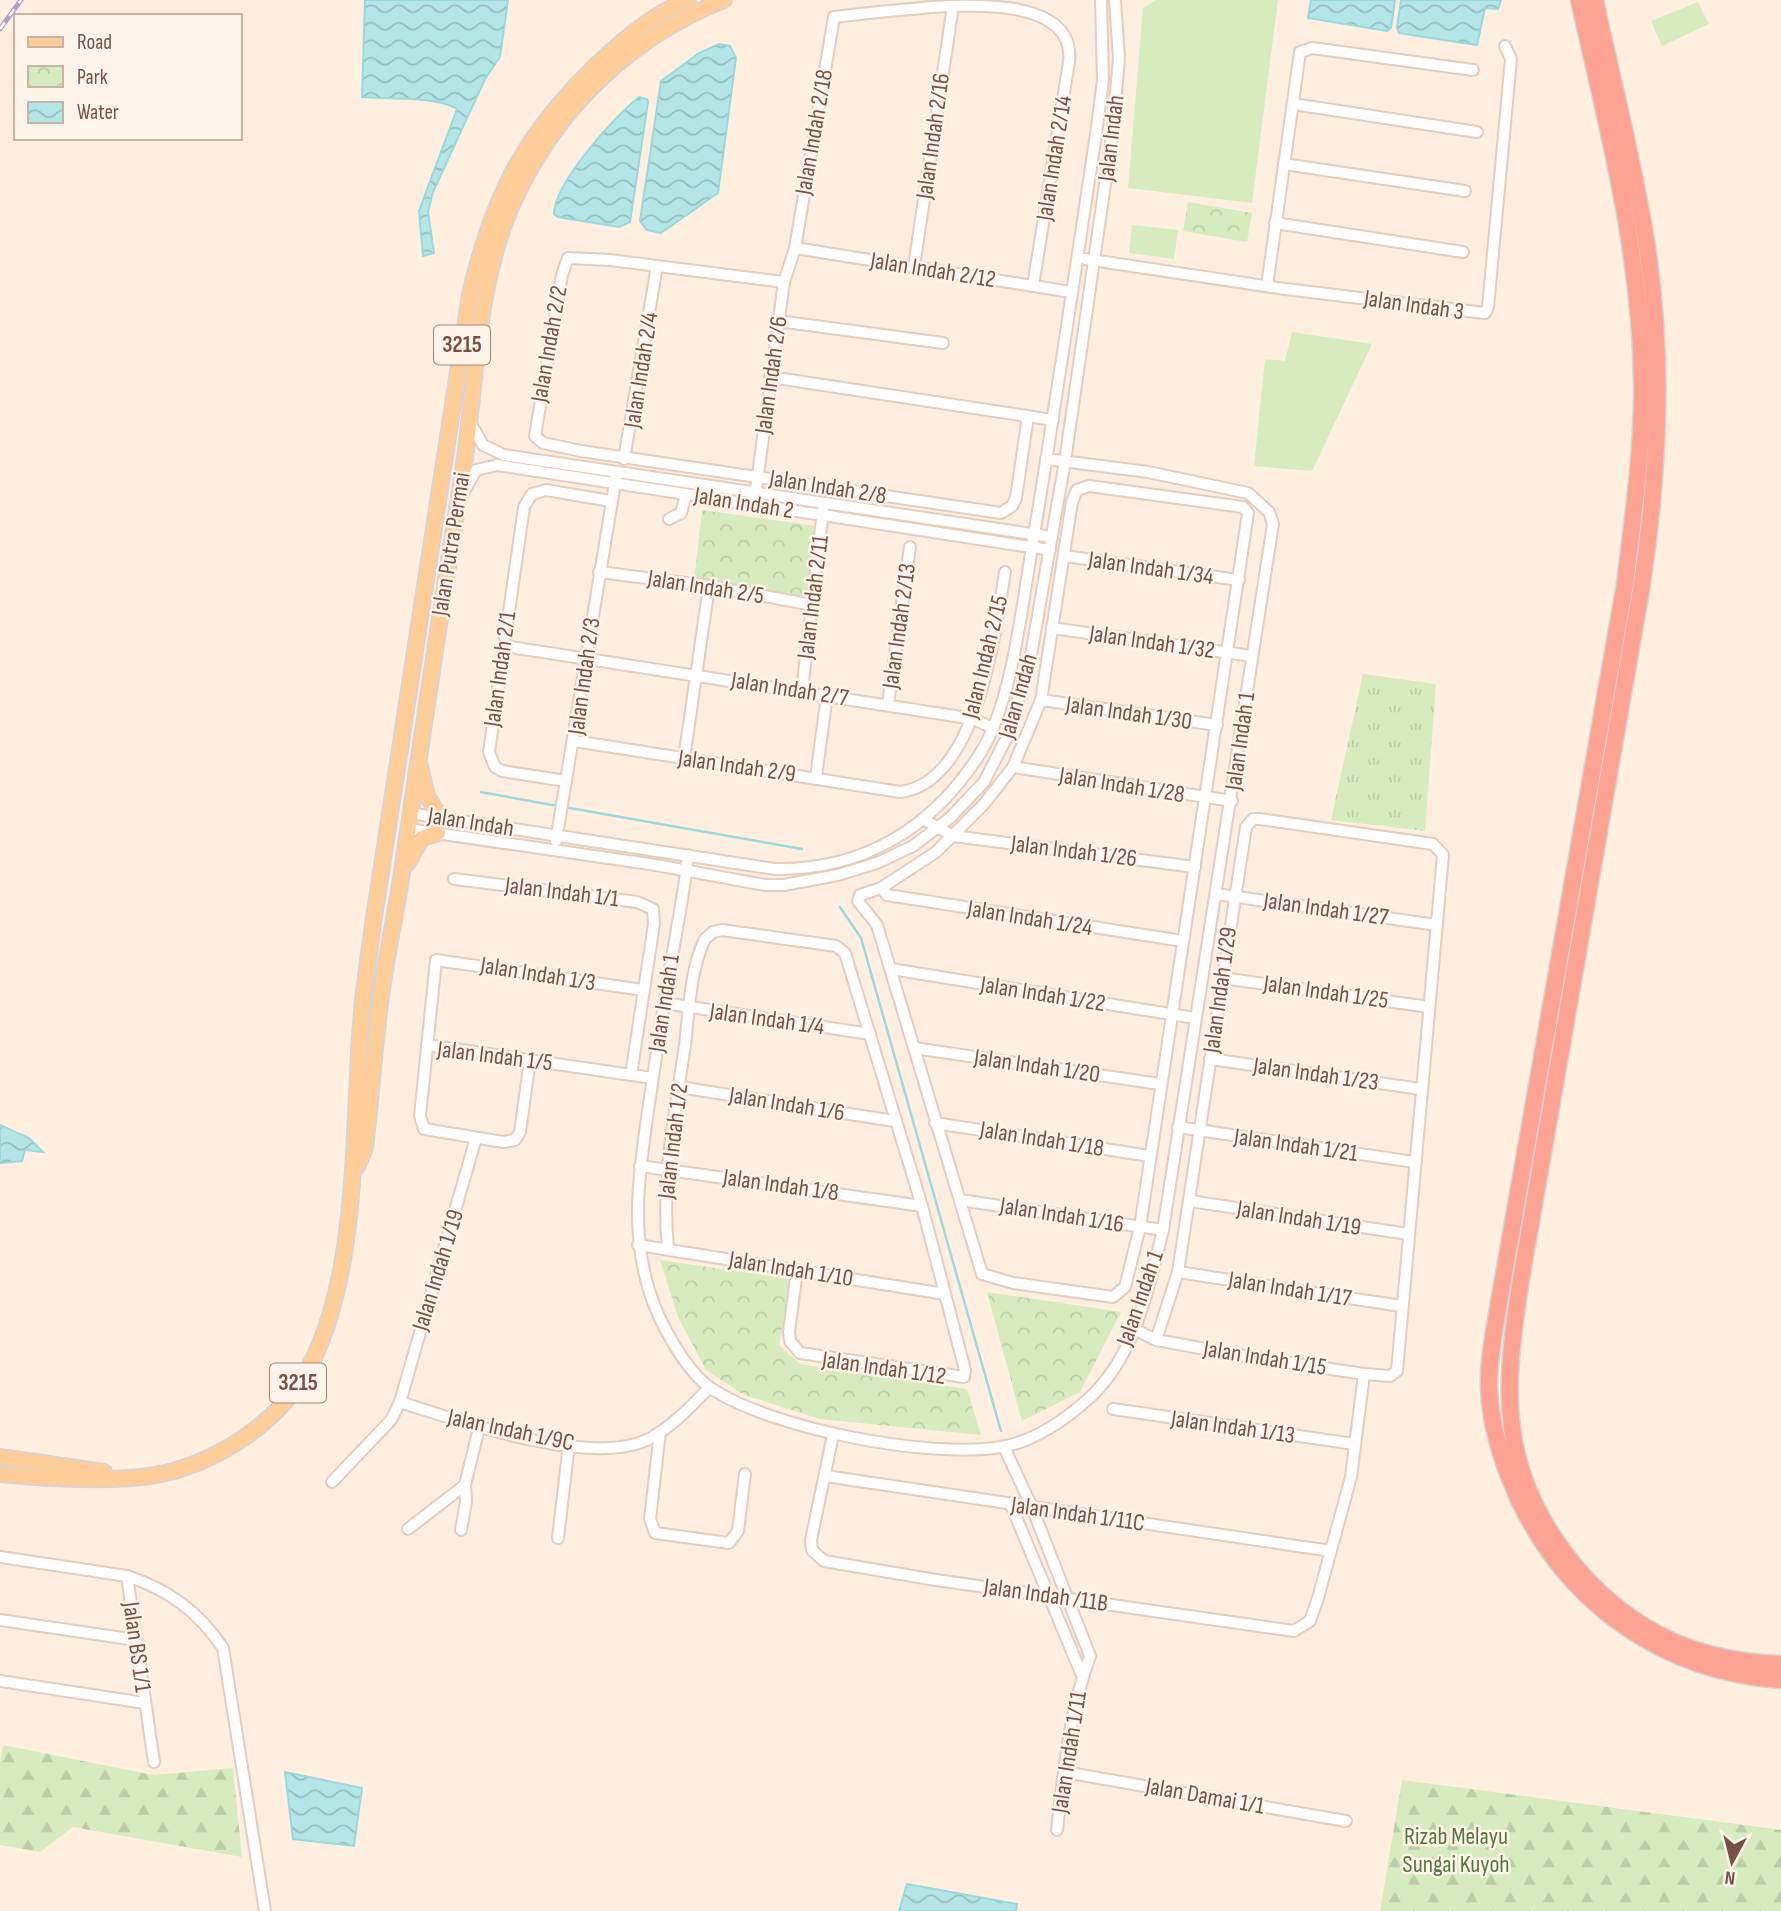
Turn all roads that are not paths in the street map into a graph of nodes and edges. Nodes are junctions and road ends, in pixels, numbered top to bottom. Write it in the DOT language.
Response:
graph roads {
  1 [pos="688,0"];
  2 [pos="724,0"];
  3 [pos="1101,0"];
  4 [pos="1115,0"];
  5 [pos="1579,0"];
  6 [pos="1595,0"];
  7 [pos="953,6"];
  8 [pos="1505,46"];
  9 [pos="1474,70"];
  10 [pos="1293,104"];
  11 [pos="1477,132"];
  12 [pos="1283,164"];
  13 [pos="1465,191"];
  14 [pos="1275,223"];
  15 [pos="795,247"];
  16 [pos="1463,252"];
  17 [pos="1076,258"];
  18 [pos="1093,261"];
  19 [pos="657,266"];
  20 [pos="914,266"];
  21 [pos="784,282"];
  22 [pos="1033,286"];
  23 [pos="1267,286"];
  24 [pos="1071,292"];
  25 [pos="778,321"];
  26 [pos="1065,337"];
  27 [pos="1081,339"];
  28 [pos="943,342"];
  29 [pos="770,377"];
  30 [pos="1028,416"];
  31 [pos="1052,420"];
  32 [pos="470,422"];
  33 [pos="538,441"];
  34 [pos="626,456"];
  35 [pos="1046,459"];
  36 [pos="1065,461"];
  37 [pos="617,471"];
  38 [pos="758,475"];
  39 [pos="615,484"];
  40 [pos="756,492"];
  41 [pos="686,494"];
  42 [pos="458,501"];
  43 [pos="611,501"];
  44 [pos="824,503"];
  45 [pos="754,504"];
  46 [pos="823,516"];
  47 [pos="669,519"];
  48 [pos="1034,535"];
  49 [pos="1052,537"];
  50 [pos="910,547"];
  51 [pos="1032,547"];
  52 [pos="1050,550"];
  53 [pos="1064,556"];
  54 [pos="599,572"];
  55 [pos="1005,572"];
  56 [pos="1239,580"];
  57 [pos="709,586"];
  58 [pos="813,605"];
  59 [pos="1052,628"];
  60 [pos="504,646"];
  61 [pos="1229,652"];
  62 [pos="1252,656"];
  63 [pos="586,659"];
  64 [pos="696,675"];
  65 [pos="802,691"];
  66 [pos="827,695"];
  67 [pos="1041,700"];
  68 [pos="888,704"];
  69 [pos="974,719"];
  70 [pos="1217,725"];
  71 [pos="992,728"];
  72 [pos="574,741"];
  73 [pos="418,751"];
  74 [pos="684,759"];
  75 [pos="1013,767"];
  76 [pos="398,771"];
  77 [pos="817,777"];
  78 [pos="566,781"];
  79 [pos="900,792"];
  80 [pos="1206,797"];
  81 [pos="1231,801"];
  82 [pos="441,818"];
  83 [pos="923,819"];
  84 [pos="405,821"];
  85 [pos="937,830"];
  86 [pos="438,833"];
  87 [pos="557,836"];
  88 [pos="953,836"];
  89 [pos="555,849"];
  90 [pos="688,855"];
  91 [pos="1195,867"];
  92 [pos="687,870"];
  93 [pos="381,874"];
  94 [pos="454,879"];
  95 [pos="401,882"];
  96 [pos="881,887"];
  97 [pos="1216,894"];
  98 [pos="1234,896"];
  99 [pos="1437,925"];
  100 [pos="1183,941"];
  101 [pos="891,970"];
  102 [pos="1222,978"];
  103 [pos="643,990"];
  104 [pos="664,1003"];
  105 [pos="1429,1007"];
  106 [pos="690,1008"];
  107 [pos="1171,1014"];
  108 [pos="1195,1018"];
  109 [pos="870,1034"];
  110 [pos="427,1045"];
  111 [pos="914,1048"];
  112 [pos="530,1059"];
  113 [pos="1210,1059"];
  114 [pos="631,1075"];
  115 [pos="652,1078"];
  116 [pos="1160,1084"];
  117 [pos="679,1087"];
  118 [pos="1421,1089"];
  119 [pos="894,1121"];
  120 [pos="935,1123"];
  121 [pos="1178,1127"];
  122 [pos="1199,1130"];
  123 [pos="476,1138"];
  124 [pos="1150,1156"];
  125 [pos="1414,1162"];
  126 [pos="640,1166"];
  127 [pos="667,1169"];
  128 [pos="351,1184"];
  129 [pos="960,1200"];
  130 [pos="1190,1201"];
  131 [pos="922,1206"];
  132 [pos="1140,1227"];
  133 [pos="1163,1230"];
  134 [pos="1408,1234"];
  135 [pos="638,1245"];
  136 [pos="668,1248"];
  137 [pos="797,1270"];
  138 [pos="1178,1272"];
  139 [pos="945,1294"];
  140 [pos="1401,1306"];
  141 [pos="1134,1329"];
  142 [pos="1156,1340"];
  143 [pos="1364,1374"];
  144 [pos="709,1388"];
  145 [pos="400,1402"];
  146 [pos="1112,1409"];
  147 [pos="479,1428"];
  148 [pos="660,1432"];
  149 [pos="833,1435"];
  150 [pos="648,1439"];
  151 [pos="569,1444"];
  152 [pos="1354,1444"];
  153 [pos="1004,1447"];
  154 [pos="0,1457"];
  155 [pos="656,1473"];
  156 [pos="0,1474"];
  157 [pos="744,1474"];
  158 [pos="123,1476"];
  159 [pos="825,1476"];
  160 [pos="332,1482"];
  161 [pos="465,1485"];
  162 [pos="1025,1491"];
  163 [pos="1012,1504"];
  164 [pos="1031,1505"];
  165 [pos="408,1528"];
  166 [pos="461,1530"];
  167 [pos="558,1538"];
  168 [pos="1331,1551"];
  169 [pos="0,1557"];
  170 [pos="127,1576"];
  171 [pos="1050,1595"];
  172 [pos="1068,1598"];
  173 [pos="0,1620"];
  174 [pos="136,1640"];
  175 [pos="1781,1664"];
  176 [pos="1081,1673"];
  177 [pos="1781,1680"];
  178 [pos="0,1681"];
  179 [pos="145,1703"];
  180 [pos="154,1762"];
  181 [pos="1064,1772"];
  182 [pos="1346,1821"];
  183 [pos="1057,1830"];
  184 [pos="265,1911"];
  1 -- 76 [label="main road, Jalan Putra Permai / 3215"];
  2 -- 32 [label="main road, Jalan Putra Permai / 3215"];
  3 -- 17 [label="street, Jalan Indah"];
  4 -- 18 [label="street, Jalan Indah"];
  5 -- 177 [label="highway"];
  6 -- 175 [label="highway"];
  7 -- 15 [label="street, Jalan Indah 2/18"];
  7 -- 20 [label="street, Jalan Indah 2/16"];
  7 -- 22 [label="street, Jalan Indah 2/14"];
  8 -- 23 [label="street, Jalan Indah 3"];
  9 -- 10 [label="street"];
  10 -- 11 [label="street"];
  10 -- 12 [label="street"];
  12 -- 13 [label="street"];
  12 -- 14 [label="street"];
  14 -- 16 [label="street"];
  14 -- 23 [label="street"];
  15 -- 20 [label="street, Jalan Indah 2/12"];
  15 -- 21 [label="street, Jalan Indah 2/6"];
  17 -- 18 [label="street, Jalan Indah 3"];
  17 -- 24 [label="street, Jalan Indah"];
  18 -- 23 [label="street, Jalan Indah 3"];
  18 -- 27 [label="street, Jalan Indah"];
  19 -- 21 [label="street"];
  19 -- 33 [label="street, Jalan Indah 2/2"];
  19 -- 34 [label="street, Jalan Indah 2/4"];
  20 -- 22 [label="street, Jalan Indah 2/12"];
  21 -- 25 [label="street, Jalan Indah 2/6"];
  22 -- 24 [label="street, Jalan Indah 2/12"];
  24 -- 26 [label="street, Jalan Indah"];
  25 -- 28 [label="street"];
  25 -- 29 [label="street, Jalan Indah 2/6"];
  26 -- 27 [label="street"];
  26 -- 31 [label="street, Jalan Indah"];
  27 -- 36 [label="street, Jalan Indah"];
  29 -- 30 [label="street"];
  29 -- 38 [label="street, Jalan Indah 2/6"];
  30 -- 31 [label="street"];
  30 -- 38 [label="street, Jalan Indah 2/8"];
  31 -- 35 [label="street, Jalan Indah"];
  32 -- 37 [label="street, Jalan Indah 2"];
  32 -- 42 [label="main road, Jalan Putra Permai / 3215"];
  33 -- 34 [label="street, Jalan Indah 2/8"];
  34 -- 37 [label="street, Jalan Indah 2/4"];
  34 -- 38 [label="street, Jalan Indah 2/8"];
  35 -- 36 [label="street, Jalan Indah 1"];
  35 -- 48 [label="street, Jalan Indah"];
  36 -- 49 [label="street, Jalan Indah"];
  36 -- 62 [label="street, Jalan Indah 1"];
  37 -- 39 [label="street, Jalan Indah 2/3"];
  37 -- 40 [label="street, Jalan Indah 2"];
  38 -- 40 [label="street, Jalan Indah 2/6"];
  39 -- 41 [label="street, Jalan Indah 2"];
  39 -- 42 [label="street, Jalan Indah 2"];
  39 -- 43 [label="street, Jalan Indah 2/3"];
  40 -- 44 [label="street, Jalan Indah 2"];
  40 -- 45 [label="street, Jalan Indah 2/6"];
  41 -- 45 [label="street, Jalan Indah 2"];
  41 -- 47 [label="street"];
  42 -- 73 [label="main road, Jalan Putra Permai / 3215"];
  43 -- 54 [label="street, Jalan Indah 2/3"];
  43 -- 60 [label="street, Jalan Indah 2/1"];
  44 -- 46 [label="street, Jalan Indah 2/11"];
  44 -- 48 [label="street, Jalan Indah 2"];
  45 -- 46 [label="street, Jalan Indah 2"];
  46 -- 51 [label="street, Jalan Indah 2"];
  46 -- 58 [label="street, Jalan Indah 2/11"];
  48 -- 49 [label="street, Jalan Indah 2"];
  48 -- 51 [label="street, Jalan Indah"];
  49 -- 52 [label="street, Jalan Indah"];
  50 -- 68 [label="street, Jalan Indah 2/13"];
  51 -- 52 [label="street, Jalan Indah 2"];
  51 -- 71 [label="street, Jalan Indah"];
  52 -- 85 [label="street, Jalan Indah"];
  53 -- 56 [label="street, Jalan Indah 1/34"];
  53 -- 56 [label="street"];
  53 -- 59 [label="street"];
  54 -- 57 [label="street, Jalan Indah 2/5"];
  54 -- 63 [label="street, Jalan Indah 2/3"];
  55 -- 69 [label="street, Jalan Indah 2/15"];
  56 -- 61 [label="street"];
  57 -- 58 [label="street, Jalan Indah 2/5"];
  57 -- 64 [label="street"];
  58 -- 65 [label="street, Jalan Indah 2/11"];
  59 -- 61 [label="street, Jalan Indah 1/32"];
  59 -- 67 [label="street"];
  60 -- 63 [label="street, Jalan Indah 2/7"];
  60 -- 78 [label="street, Jalan Indah 2/1"];
  61 -- 62 [label="street, Jalan Indah 1/32"];
  61 -- 70 [label="street"];
  62 -- 81 [label="street, Jalan Indah 1"];
  63 -- 64 [label="street, Jalan Indah 2/7"];
  63 -- 72 [label="street, Jalan Indah 2/3"];
  64 -- 65 [label="street, Jalan Indah 2/7"];
  64 -- 74 [label="street"];
  65 -- 66 [label="street, Jalan Indah 2/7"];
  66 -- 68 [label="street, Jalan Indah 2/7"];
  66 -- 77 [label="street"];
  67 -- 70 [label="street, Jalan Indah 1/30"];
  67 -- 75 [label="street"];
  68 -- 69 [label="street, Jalan Indah 2/7"];
  69 -- 71 [label="street, Jalan Indah 2/7"];
  69 -- 79 [label="street, Jalan Indah 2/15"];
  70 -- 80 [label="street"];
  71 -- 83 [label="street, Jalan Indah"];
  72 -- 74 [label="street, Jalan Indah 2/9"];
  72 -- 78 [label="street, Jalan Indah 2/3"];
  73 -- 82 [label="main road"];
  73 -- 84 [label="main road, Jalan Putra Permai / 3215"];
  74 -- 77 [label="street, Jalan Indah 2/9"];
  75 -- 80 [label="street, Jalan Indah 1/28"];
  75 -- 88 [label="street"];
  76 -- 84 [label="main road"];
  76 -- 93 [label="main road, Jalan Putra Permai / 3215"];
  77 -- 79 [label="street, Jalan Indah 2/9"];
  78 -- 87 [label="street, Jalan Indah 2/3"];
  80 -- 81 [label="street, Jalan Indah 1/28"];
  80 -- 91 [label="street"];
  81 -- 97 [label="street, Jalan Indah 1"];
  82 -- 84 [label="street, Jalan Indah"];
  82 -- 87 [label="street, Jalan Indah"];
  83 -- 85 [label="street, Jalan Indah 1/26"];
  83 -- 90 [label="street, Jalan Indah"];
  84 -- 86 [label="street, Jalan Indah"];
  84 -- 93 [label="main road"];
  84 -- 95 [label="main road, Jalan Putra Permai / 3215"];
  85 -- 88 [label="street, Jalan Indah 1/26"];
  85 -- 92 [label="street, Jalan Indah"];
  86 -- 89 [label="street, Jalan Indah"];
  86 -- 95 [label="main road"];
  87 -- 89 [label="street, Jalan Indah 2/3"];
  87 -- 90 [label="street, Jalan Indah"];
  88 -- 91 [label="street, Jalan Indah 1/26"];
  88 -- 96 [label="street"];
  89 -- 92 [label="street, Jalan Indah"];
  90 -- 92 [label="street, Jalan Indah 1"];
  91 -- 100 [label="street"];
  92 -- 104 [label="street, Jalan Indah 1"];
  93 -- 128 [label="main road, Jalan Putra Permai / 3215"];
  94 -- 103 [label="street, Jalan Indah 1/1"];
  95 -- 128 [label="main road, Jalan Putra Permai / 3215"];
  96 -- 100 [label="street, Jalan Indah 1/24"];
  96 -- 101 [label="street"];
  97 -- 98 [label="street, Jalan Indah 1/27"];
  97 -- 108 [label="street, Jalan Indah 1"];
  98 -- 99 [label="street, Jalan Indah 1/27"];
  98 -- 99 [label="street, Jalan Indah 1/29"];
  98 -- 102 [label="street, Jalan Indah 1/29"];
  99 -- 105 [label="street"];
  100 -- 107 [label="street"];
  101 -- 107 [label="street, Jalan Indah 1/22"];
  101 -- 111 [label="street"];
  102 -- 105 [label="street, Jalan Indah 1/25"];
  102 -- 113 [label="street, Jalan Indah 1/29"];
  103 -- 110 [label="street, Jalan Indah 1/3"];
  103 -- 114 [label="street"];
  104 -- 106 [label="street, Jalan Indah 1/4"];
  104 -- 115 [label="street, Jalan Indah 1"];
  105 -- 118 [label="street"];
  106 -- 109 [label="street, Jalan Indah 1/4"];
  106 -- 109 [label="street, Jalan Indah 1/2"];
  106 -- 117 [label="street, Jalan Indah 1/2"];
  107 -- 108 [label="street, Jalan Indah 1/22"];
  107 -- 116 [label="street"];
  108 -- 121 [label="street, Jalan Indah 1"];
  109 -- 119 [label="street"];
  110 -- 112 [label="street, Jalan Indah 1/5"];
  110 -- 123 [label="street, Jalan Indah 1/5"];
  111 -- 116 [label="street, Jalan Indah 1/20"];
  111 -- 120 [label="street"];
  112 -- 114 [label="street, Jalan Indah 1/5"];
  112 -- 123 [label="street"];
  113 -- 118 [label="street, Jalan Indah 1/23"];
  113 -- 122 [label="street, Jalan Indah 1/29"];
  114 -- 115 [label="street, Jalan Indah 1/5"];
  115 -- 126 [label="street, Jalan Indah 1"];
  116 -- 124 [label="street"];
  117 -- 119 [label="street, Jalan Indah 1/6"];
  117 -- 127 [label="street, Jalan Indah 1/2"];
  118 -- 125 [label="street"];
  119 -- 131 [label="street"];
  120 -- 124 [label="street, Jalan Indah 1/18"];
  120 -- 129 [label="street"];
  121 -- 122 [label="street, Jalan Indah 1/21"];
  121 -- 133 [label="street, Jalan Indah 1"];
  122 -- 125 [label="street, Jalan Indah 1/21"];
  122 -- 130 [label="street, Jalan Indah 1/29"];
  123 -- 145 [label="street, Jalan Indah 1/19"];
  124 -- 132 [label="street"];
  125 -- 134 [label="street"];
  126 -- 127 [label="street, Jalan Indah 1/8"];
  126 -- 135 [label="street, Jalan Indah 1"];
  127 -- 131 [label="street, Jalan Indah 1/8"];
  127 -- 136 [label="street, Jalan Indah 1/2"];
  128 -- 158 [label="main road, Jalan Putra Permai / 3215"];
  129 -- 132 [label="street, Jalan Indah 1/16"];
  129 -- 132 [label="street"];
  130 -- 134 [label="street, Jalan Indah 1/19"];
  130 -- 138 [label="street, Jalan Indah 1/29"];
  131 -- 139 [label="street"];
  132 -- 133 [label="street, Jalan Indah 1/16"];
  133 -- 141 [label="street, Jalan Indah 1"];
  134 -- 140 [label="street"];
  135 -- 136 [label="street, Jalan Indah 1/10"];
  135 -- 144 [label="street, Jalan Indah 1"];
  136 -- 137 [label="street, Jalan Indah 1/10"];
  137 -- 139 [label="street, Jalan Indah 1/10"];
  137 -- 139 [label="street, Jalan Indah 1/12"];
  138 -- 140 [label="street, Jalan Indah 1/17"];
  138 -- 142 [label="street, Jalan Indah 1/29"];
  140 -- 143 [label="street, Jalan Indah 1/15"];
  141 -- 142 [label="street, Jalan Indah 1/15"];
  141 -- 153 [label="street, Jalan Indah 1"];
  142 -- 143 [label="street, Jalan Indah 1/15"];
  143 -- 152 [label="street"];
  144 -- 148 [label="street, Jalan Indah 1/9C"];
  144 -- 149 [label="street, Jalan Indah 1"];
  145 -- 147 [label="street, Jalan Indah 1/9C"];
  145 -- 160 [label="street"];
  146 -- 152 [label="street, Jalan Indah 1/13"];
  147 -- 151 [label="street, Jalan Indah 1/9C"];
  147 -- 161 [label="street"];
  148 -- 150 [label="street, Jalan Indah 1/9C"];
  148 -- 155 [label="street"];
  149 -- 153 [label="street, Jalan Indah 1"];
  149 -- 159 [label="street"];
  150 -- 151 [label="street, Jalan Indah 1/9C"];
  150 -- 155 [label="street"];
  151 -- 167 [label="street"];
  152 -- 168 [label="street"];
  153 -- 162 [label="street, Jalan Indah 1/11"];
  154 -- 158 [label="main road, 3215"];
  155 -- 157 [label="street"];
  156 -- 158 [label="main road, 3215"];
  159 -- 163 [label="street, Jalan Indah 1/11C"];
  159 -- 171 [label="street, Jalan Indah /11B"];
  161 -- 165 [label="street"];
  161 -- 166 [label="street"];
  162 -- 163 [label="street"];
  162 -- 164 [label="street, Jalan Indah 1/11"];
  163 -- 164 [label="street, Jalan Indah 1/11C"];
  163 -- 171 [label="street, Jalan Indah 1/11"];
  164 -- 168 [label="street, Jalan Indah 1/11C"];
  164 -- 172 [label="street, Jalan Indah 1/11"];
  168 -- 172 [label="street, Jalan Indah /11B"];
  169 -- 170 [label="street, Jalan BS 1/1"];
  170 -- 174 [label="street, Jalan BS 1/1"];
  170 -- 184 [label="street"];
  171 -- 172 [label="street, Jalan Indah /11B"];
  171 -- 176 [label="street, Jalan Indah 1/11"];
  172 -- 176 [label="street, Jalan Indah 1/11"];
  173 -- 174 [label="street"];
  174 -- 179 [label="street, Jalan BS 1/1"];
  176 -- 181 [label="street, Jalan Indah 1/11"];
  178 -- 179 [label="street"];
  179 -- 180 [label="street, Jalan BS 1/1"];
  181 -- 182 [label="street, Jalan Damai 1/1"];
  181 -- 183 [label="street, Jalan Indah 1/11"];
}
